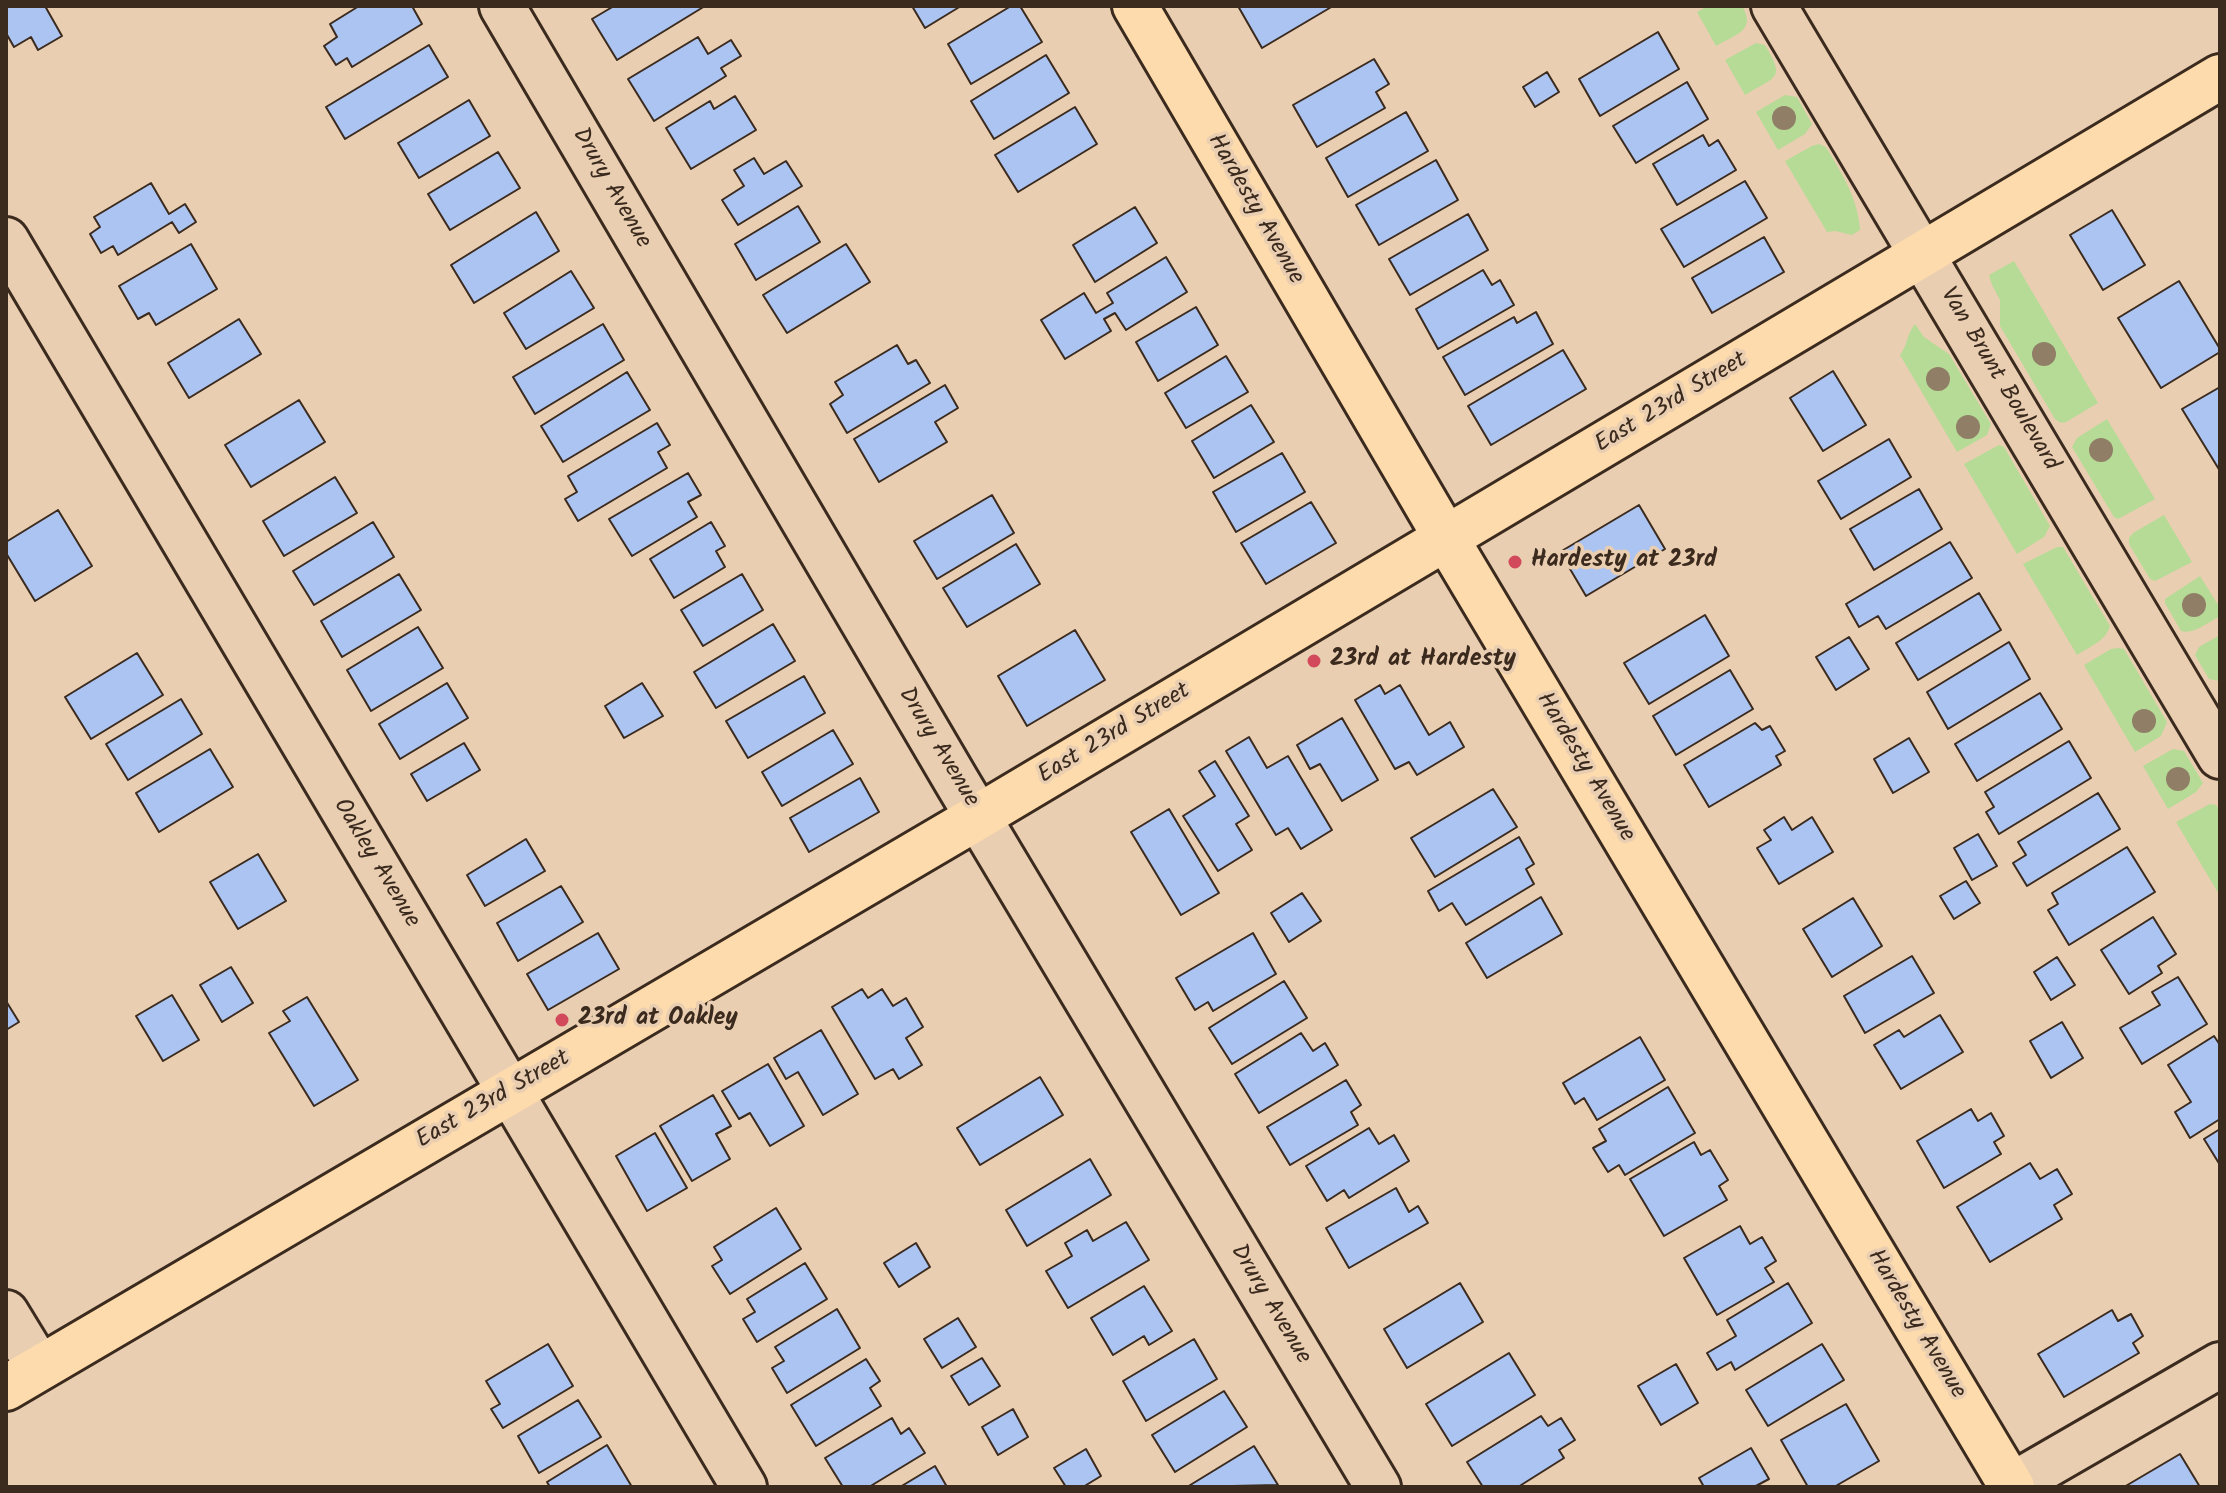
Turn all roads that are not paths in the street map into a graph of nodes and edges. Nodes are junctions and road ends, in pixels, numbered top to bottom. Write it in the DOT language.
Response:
graph roads {
  1 [pos="502,6"];
  2 [pos="1135,6"];
  3 [pos="1774,6"];
  4 [pos="2220,77"];
  5 [pos="6,240"];
  6 [pos="1923,254"];
  7 [pos="1446,538"];
  8 [pos="2220,756"];
  9 [pos="978,817"];
  10 [pos="510,1091"];
  11 [pos="6,1313"];
  12 [pos="2220,1365"];
  13 [pos="23,1378"];
  14 [pos="744,1487"];
  15 [pos="1378,1487"];
  16 [pos="2011,1487"];
  1 -- 9 [label="street, Drury Avenue"];
  2 -- 7 [label="main road, Hardesty Avenue"];
  3 -- 6 [label="street, Van Brunt Boulevard"];
  4 -- 6 [label="main road, East 23rd Street"];
  5 -- 10 [label="street, Oakley Avenue"];
  6 -- 7 [label="main road, East 23rd Street"];
  6 -- 8 [label="street, Van Brunt Boulevard"];
  7 -- 9 [label="main road, East 23rd Street"];
  7 -- 16 [label="main road, Hardesty Avenue"];
  9 -- 10 [label="main road, East 23rd Street"];
  9 -- 15 [label="street, Drury Avenue"];
  10 -- 13 [label="main road, East 23rd Street"];
  10 -- 14 [label="street, Oakley Avenue"];
  11 -- 13 [label="street"];
  12 -- 16 [label="street"];
}
